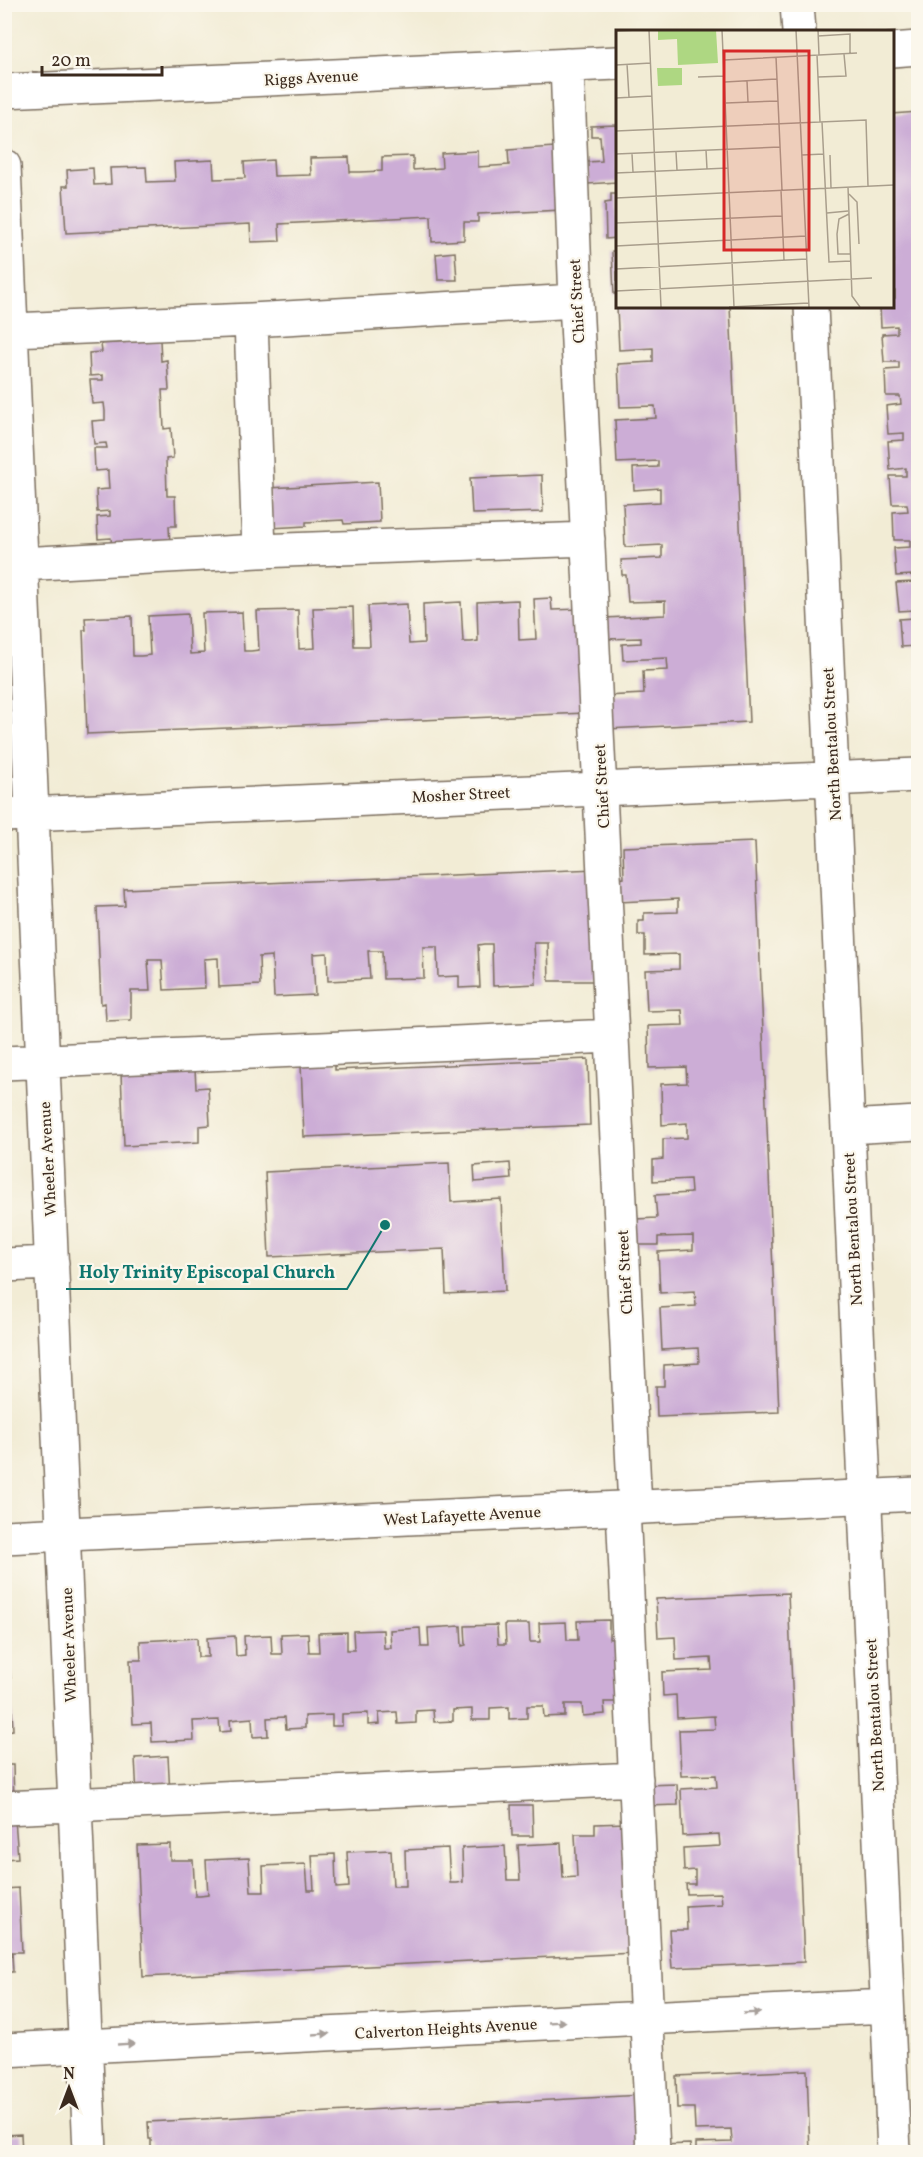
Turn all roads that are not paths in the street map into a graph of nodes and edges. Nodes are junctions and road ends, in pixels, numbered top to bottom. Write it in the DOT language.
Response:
graph roads {
  1 [pos="797,4"];
  2 [pos="799,30"];
  3 [pos="918,48"];
  4 [pos="893,50"];
  5 [pos="616,63"];
  6 [pos="567,65"];
  7 [pos="4,91"];
  8 [pos="4,166"];
  9 [pos="7,266"];
  10 [pos="576,301"];
  11 [pos="811,308"];
  12 [pos="251,320"];
  13 [pos="12,330"];
  14 [pos="588,539"];
  15 [pos="259,551"];
  16 [pos="21,564"];
  17 [pos="918,775"];
  18 [pos="832,778"];
  19 [pos="601,788"];
  20 [pos="19,814"];
  21 [pos="612,1036"];
  22 [pos="43,1061"];
  23 [pos="4,1063"];
  24 [pos="918,1123"];
  25 [pos="848,1127"];
  26 [pos="52,1263"];
  27 [pos="4,1265"];
  28 [pos="918,1494"];
  29 [pos="864,1497"];
  30 [pos="629,1508"];
  31 [pos="63,1534"];
  32 [pos="4,1537"];
  33 [pos="636,1779"];
  34 [pos="75,1804"];
  35 [pos="4,1808"];
  36 [pos="887,2006"];
  37 [pos="647,2018"];
  38 [pos="85,2046"];
  39 [pos="4,2050"];
  40 [pos="90,2152"];
  41 [pos="652,2152"];
  42 [pos="894,2152"];
  1 -- 2 [label="street"];
  3 -- 4 [label="street"];
  5 -- 6 [label="street, Riggs Avenue"];
  6 -- 7 [label="street, Riggs Avenue"];
  6 -- 10 [label="street, Chief Street"];
  8 -- 9 [label="street, Wheeler Avenue"];
  9 -- 13 [label="street, Wheeler Avenue"];
  10 -- 12 [label="street"];
  10 -- 14 [label="street, Chief Street"];
  11 -- 18 [label="street, North Bentalou Street"];
  12 -- 13 [label="street"];
  12 -- 15 [label="street"];
  13 -- 16 [label="street, Wheeler Avenue"];
  14 -- 15 [label="street"];
  14 -- 19 [label="street, Chief Street"];
  15 -- 16 [label="street"];
  16 -- 20 [label="street, Wheeler Avenue"];
  17 -- 18 [label="street, Mosher Street"];
  18 -- 19 [label="street, Mosher Street"];
  18 -- 25 [label="street, North Bentalou Street"];
  19 -- 20 [label="street, Mosher Street"];
  19 -- 21 [label="street, Chief Street"];
  20 -- 22 [label="street, Wheeler Avenue"];
  21 -- 22 [label="street"];
  21 -- 30 [label="street, Chief Street"];
  22 -- 23 [label="street"];
  22 -- 26 [label="street, Wheeler Avenue"];
  24 -- 25 [label="street"];
  25 -- 29 [label="street, North Bentalou Street"];
  26 -- 27 [label="street"];
  26 -- 31 [label="street, Wheeler Avenue"];
  28 -- 29 [label="street, West Lafayette Avenue"];
  29 -- 30 [label="street, West Lafayette Avenue"];
  29 -- 36 [label="street, North Bentalou Street"];
  30 -- 31 [label="street, West Lafayette Avenue"];
  30 -- 33 [label="street, Chief Street"];
  31 -- 32 [label="street, West Lafayette Avenue"];
  31 -- 34 [label="street, Wheeler Avenue"];
  33 -- 34 [label="street"];
  33 -- 37 [label="street, Chief Street"];
  34 -- 35 [label="street"];
  34 -- 38 [label="street, Wheeler Avenue"];
  37 -- 36 [label="street, Calverton Heights Avenue, one-way"];
  36 -- 42 [label="street, North Bentalou Street"];
  38 -- 37 [label="street, Calverton Heights Avenue, one-way"];
  37 -- 41 [label="street, Chief Street"];
  38 -- 39 [label="street, Calverton Heights Avenue"];
  38 -- 40 [label="street, Wheeler Avenue"];
}
